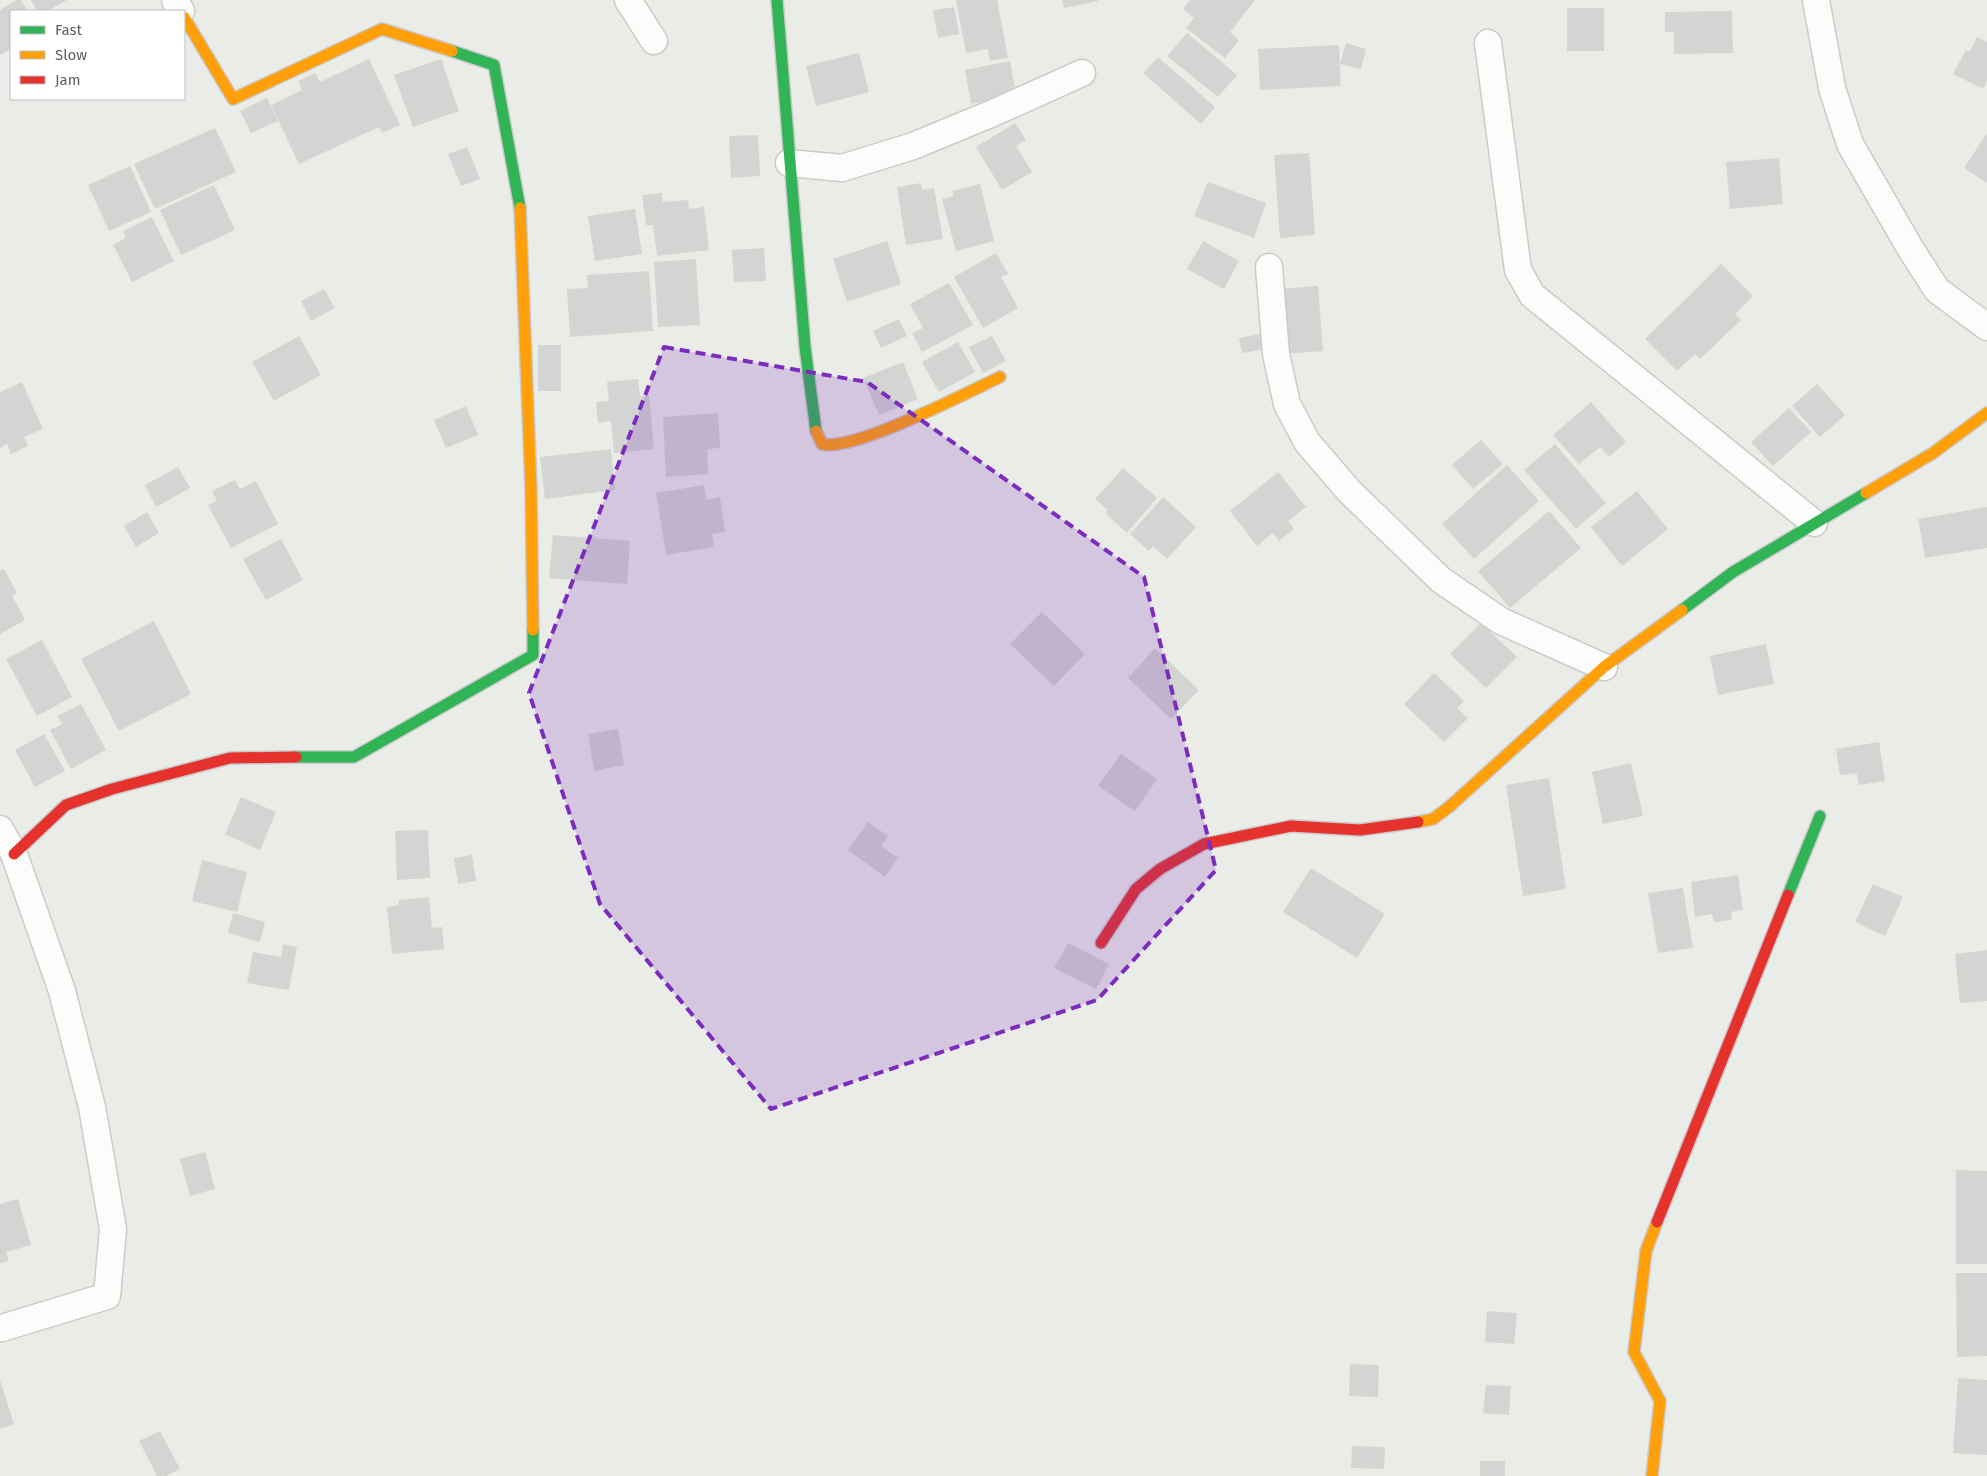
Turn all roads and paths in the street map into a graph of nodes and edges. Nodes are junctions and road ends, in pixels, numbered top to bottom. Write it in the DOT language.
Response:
graph roads {
  1 [pos="628,0"];
  2 [pos="777,0"];
  3 [pos="1816,0"];
  4 [pos="185,19"];
  5 [pos="654,41"];
  6 [pos="1488,43"];
  7 [pos="1082,73"];
  8 [pos="789,163"];
  9 [pos="1268,267"];
  10 [pos="1987,327"];
  11 [pos="1000,377"];
  12 [pos="1987,413"];
  13 [pos="1814,523"];
  14 [pos="1604,667"];
  15 [pos="1820,816"];
  16 [pos="0,829"];
  17 [pos="14,854"];
  18 [pos="1101,943"];
  19 [pos="2,1328"];
  20 [pos="1652,1476"];
  1 -- 5 [label="street"];
  2 -- 8 [label="street"];
  3 -- 10 [label="street"];
  4 -- 17 [label="street"];
  6 -- 13 [label="street"];
  7 -- 8 [label="street"];
  8 -- 11 [label="street"];
  9 -- 14 [label="street"];
  12 -- 13 [label="street"];
  13 -- 14 [label="street"];
  14 -- 18 [label="street"];
  15 -- 20 [label="street"];
  16 -- 17 [label="street"];
  17 -- 19 [label="street"];
}
